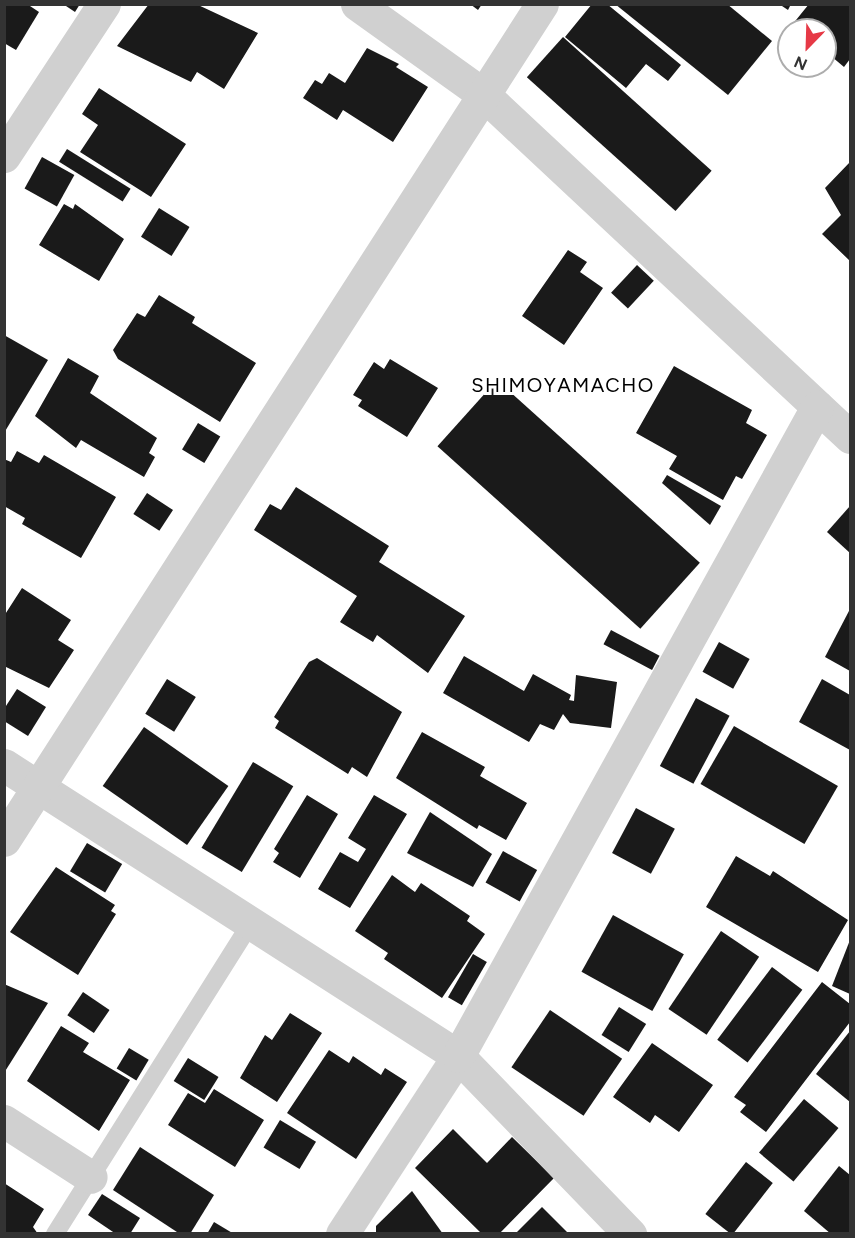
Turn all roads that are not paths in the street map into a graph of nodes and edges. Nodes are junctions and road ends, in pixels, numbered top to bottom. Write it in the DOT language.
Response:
graph roads {
  1 [pos="104,4"];
  2 [pos="357,4"];
  3 [pos="543,4"];
  4 [pos="484,95"];
  5 [pos="4,156"];
  6 [pos="817,407"];
  7 [pos="850,437"];
  8 [pos="4,765"];
  9 [pos="39,786"];
  10 [pos="4,840"];
  11 [pos="250,924"];
  12 [pos="458,1056"];
  13 [pos="4,1121"];
  14 [pos="91,1177"];
  15 [pos="56,1233"];
  16 [pos="342,1233"];
  17 [pos="630,1233"];
  1 -- 5 [label="street"];
  2 -- 4 [label="street"];
  3 -- 4 [label="street"];
  4 -- 6 [label="street"];
  4 -- 9 [label="street"];
  6 -- 7 [label="street"];
  6 -- 12 [label="street"];
  8 -- 9 [label="street"];
  9 -- 10 [label="street"];
  9 -- 11 [label="street"];
  11 -- 12 [label="street"];
  11 -- 14 [label="lane"];
  12 -- 16 [label="street"];
  12 -- 17 [label="street"];
  13 -- 14 [label="street"];
  14 -- 15 [label="lane"];
}
